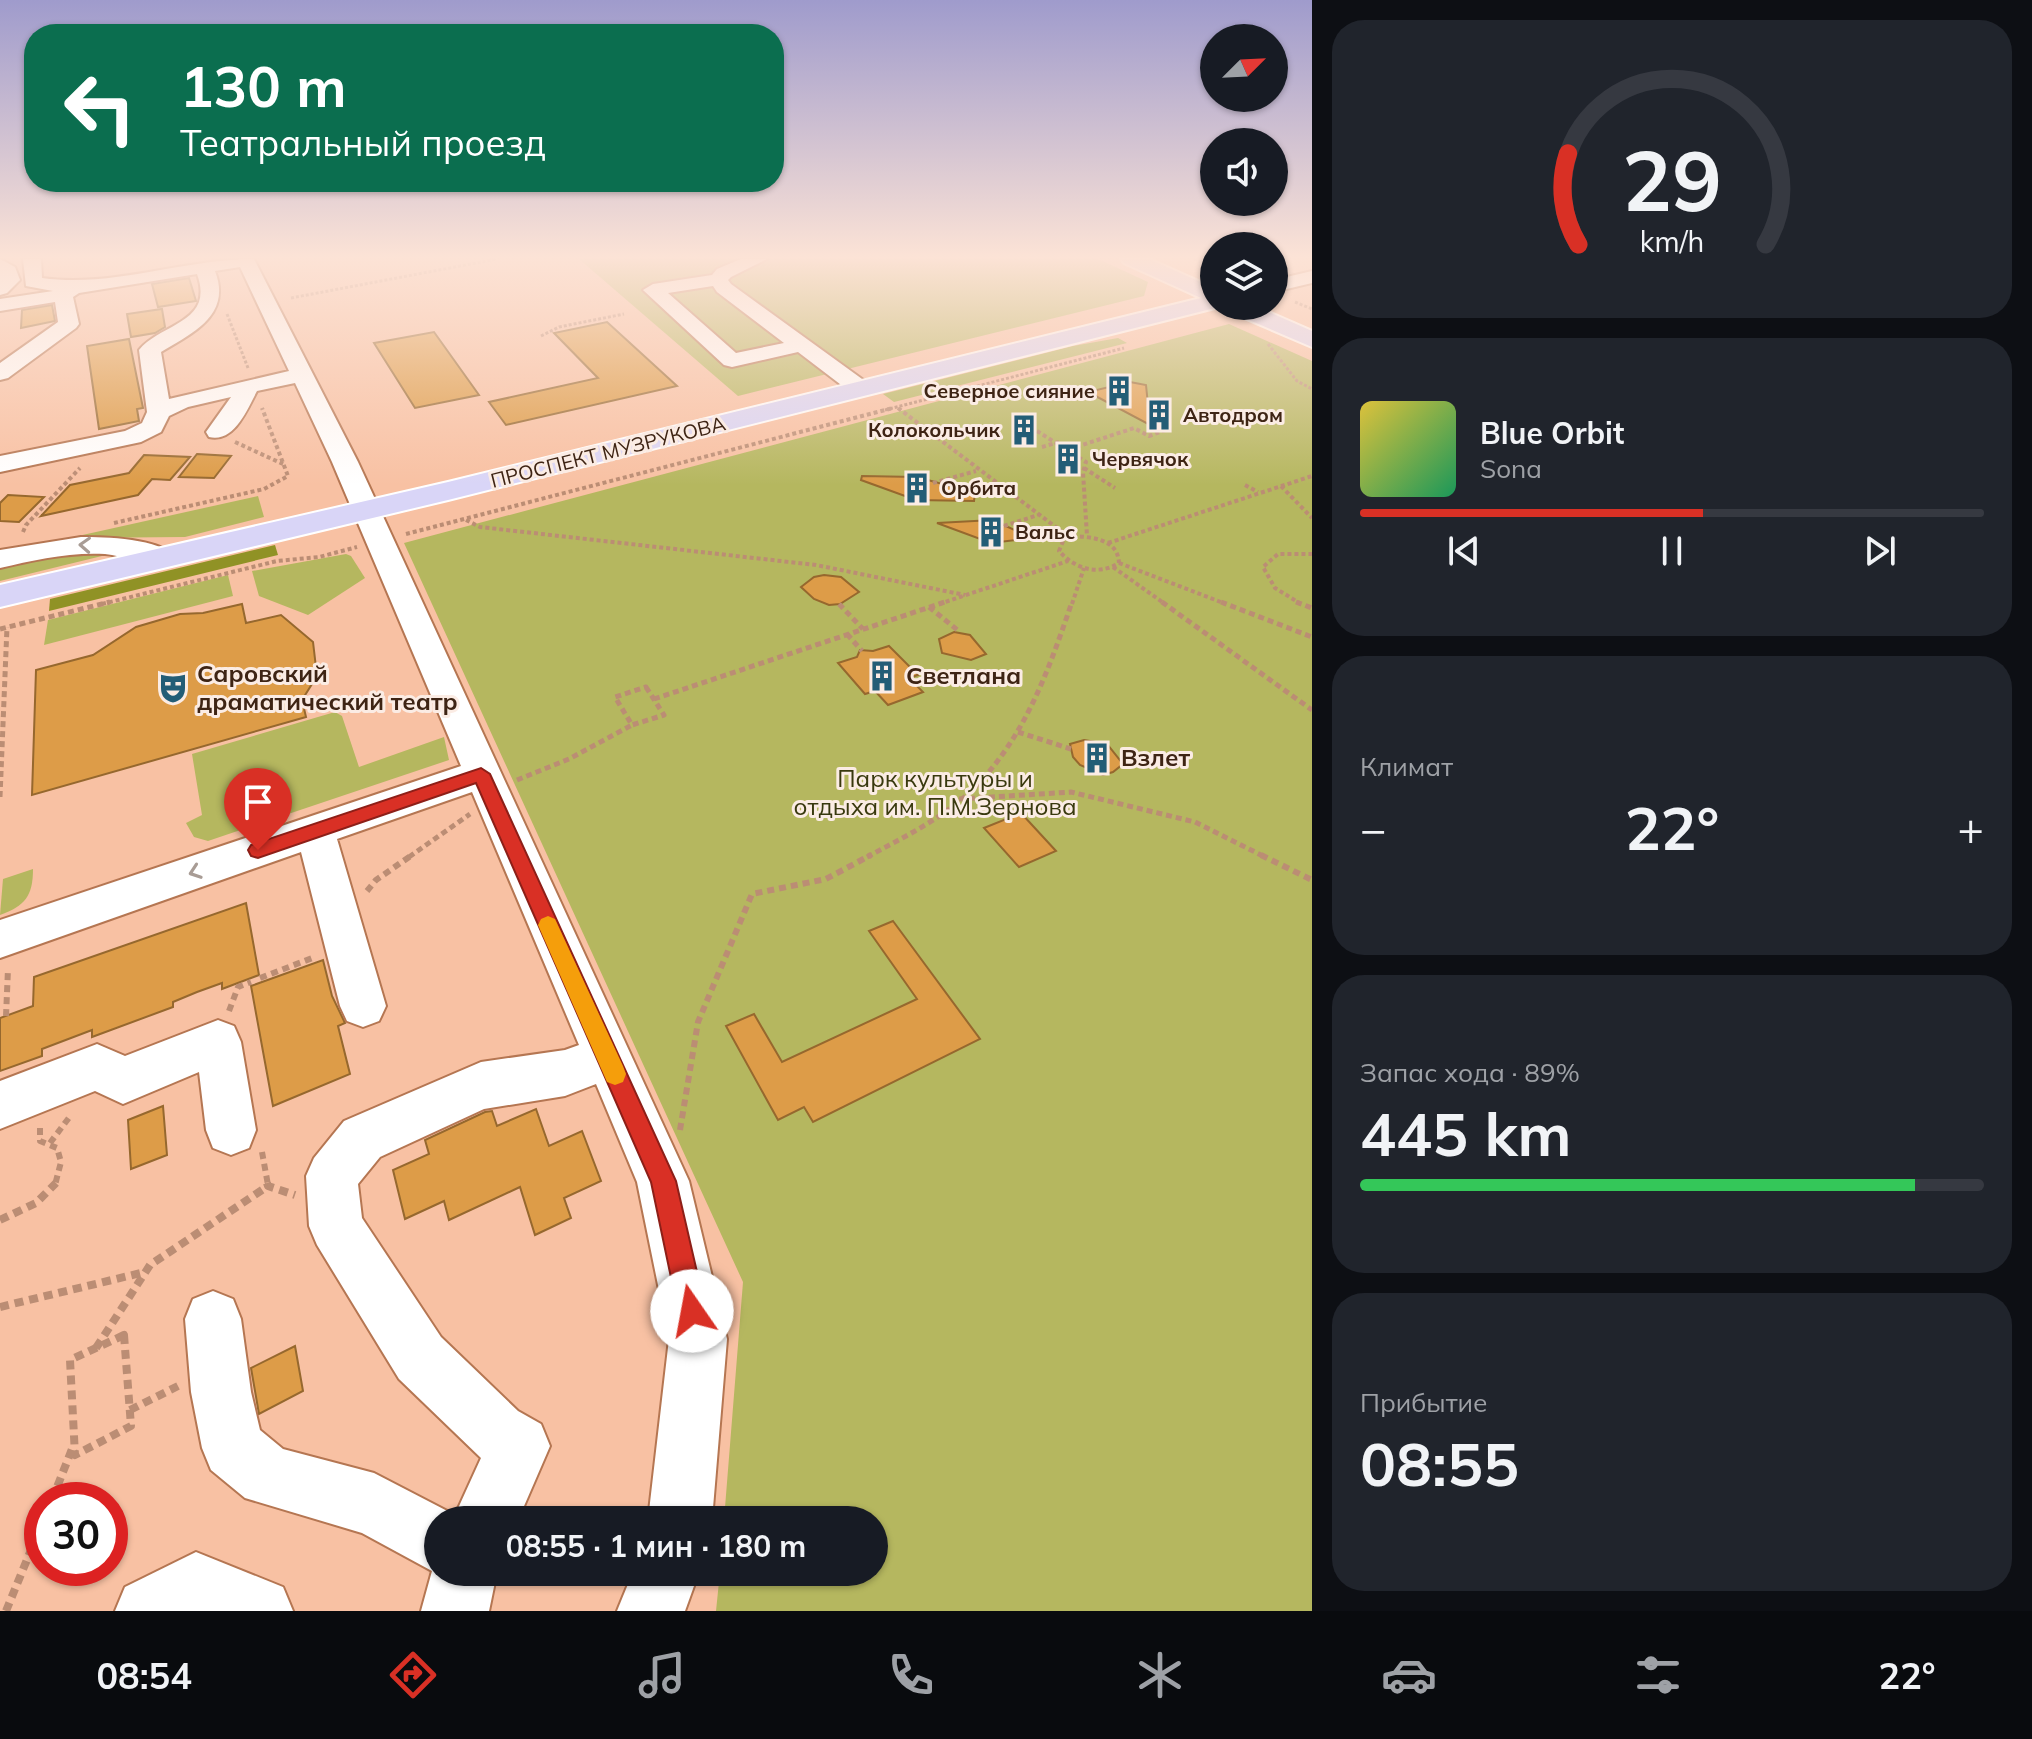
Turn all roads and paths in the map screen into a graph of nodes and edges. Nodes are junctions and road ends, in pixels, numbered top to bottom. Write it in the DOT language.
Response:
graph roads {
  1 [pos="55,334"];
  2 [pos="175,334"];
  3 [pos="280,334"];
  4 [pos="545,334"];
  5 [pos="703,334"];
  6 [pos="788,334"];
  7 [pos="1076,334"];
  8 [pos="541,336"];
  9 [pos="1264,339"];
  10 [pos="803,345"];
  11 [pos="1135,345"];
  12 [pos="0,373"];
  13 [pos="300,375"];
  14 [pos="248,387"];
  15 [pos="861,389"];
  16 [pos="1312,389"];
  17 [pos="896,407"];
  18 [pos="159,412"];
  19 [pos="1171,428"];
  20 [pos="1037,431"];
  21 [pos="218,432"];
  22 [pos="1059,442"];
  23 [pos="104,443"];
  24 [pos="1042,447"];
  25 [pos="1069,449"];
  26 [pos="0,464"];
  27 [pos="1084,468"];
  28 [pos="977,470"];
  29 [pos="288,476"];
  30 [pos="1312,476"];
  31 [pos="933,483"];
  32 [pos="1245,485"];
  33 [pos="1281,486"];
  34 [pos="1115,488"];
  35 [pos="1259,493"];
  36 [pos="366,510"];
  37 [pos="1039,515"];
  38 [pos="1312,518"];
  39 [pos="465,519"];
  40 [pos="110,524"];
  41 [pos="1004,526"];
  42 [pos="22,535"];
  43 [pos="1087,536"];
  44 [pos="1069,537"];
  45 [pos="393,538"];
  46 [pos="1108,543"];
  47 [pos="359,547"];
  48 [pos="1312,554"];
  49 [pos="161,558"];
  50 [pos="0,559"];
  51 [pos="1068,561"];
  52 [pos="1119,563"];
  53 [pos="1113,567"];
  54 [pos="1084,568"];
  55 [pos="965,595"];
  56 [pos="839,604"];
  57 [pos="929,607"];
  58 [pos="1312,608"];
  59 [pos="2,617"];
  60 [pos="863,629"];
  61 [pos="960,632"];
  62 [pos="847,634"];
  63 [pos="1312,637"];
  64 [pos="862,651"];
  65 [pos="654,699"];
  66 [pos="1312,710"];
  67 [pos="632,725"];
  68 [pos="1018,732"];
  69 [pos="1071,749"];
  70 [pos="493,787"];
  71 [pos="0,797"];
  72 [pos="958,799"];
  73 [pos="315,831"];
  74 [pos="1312,880"];
  75 [pos="344,934"];
  76 [pos="4,948"];
  77 [pos="260,978"];
  78 [pos="251,982"];
  79 [pos="238,987"];
  80 [pos="363,1006"];
  81 [pos="6,1016"];
  82 [pos="607,1057"];
  83 [pos="19,1098"];
  84 [pos="678,1138"];
  85 [pos="246,1139"];
  86 [pos="268,1186"];
  87 [pos="334,1208"];
  88 [pos="0,1220"];
  89 [pos="146,1272"];
  90 [pos="0,1307"];
  91 [pos="213,1319"];
  92 [pos="96,1348"];
  93 [pos="74,1444"];
  94 [pos="59,1482"];
  95 [pos="491,1506"];
  96 [pos="681,1506"];
  97 [pos="424,1533"];
  98 [pos="24,1567"];
  99 [pos="461,1586"];
  100 [pos="661,1586"];
  101 [pos="6,1611"];
  102 [pos="149,1611"];
  103 [pos="259,1611"];
  104 [pos="455,1611"];
  105 [pos="651,1611"];
  1 -- 12 [label="street"];
  2 -- 18 [label="street"];
  3 -- 13 [label="street"];
  4 -- 8 [label="path"];
  5 -- 10 [label="street"];
  6 -- 10 [label="street"];
  7 -- 15 [label="main road, ПРОСПЕКТ МУЗРУКОВА"];
  9 -- 16 [label="path"];
  10 -- 15 [label="street"];
  11 -- 17 [label="path"];
  13 -- 14 [label="street"];
  13 -- 36 [label="street"];
  14 -- 18 [label="street"];
  14 -- 21 [label="street"];
  15 -- 36 [label="main road, ПРОСПЕКТ МУЗРУКОВА"];
  17 -- 28 [label="path"];
  17 -- 39 [label="path"];
  18 -- 23 [label="street"];
  19 -- 25 [label="path"];
  20 -- 22 [label="path"];
  22 -- 24 [label="path"];
  22 -- 25 [label="path"];
  23 -- 26 [label="street"];
  23 -- 42 [label="path"];
  25 -- 27 [label="path"];
  27 -- 34 [label="path"];
  27 -- 43 [label="path"];
  28 -- 31 [label="path"];
  28 -- 37 [label="path"];
  29 -- 40 [label="path"];
  30 -- 33 [label="path"];
  32 -- 35 [label="path"];
  33 -- 35 [label="path"];
  33 -- 38 [label="path"];
  35 -- 46 [label="path"];
  36 -- 49 [label="main road, ПРОСПЕКТ МУЗРУКОВА"];
  36 -- 70 [label="street"];
  37 -- 41 [label="path"];
  37 -- 44 [label="path"];
  39 -- 45 [label="path"];
  39 -- 55 [label="path"];
  43 -- 44 [label="path"];
  43 -- 46 [label="path"];
  44 -- 51 [label="path"];
  46 -- 52 [label="path"];
  47 -- 59 [label="path"];
  48 -- 58 [label="path"];
  49 -- 50 [label="street, one-way"];
  49 -- 59 [label="main road, ПРОСПЕКТ МУЗРУКОВА"];
  51 -- 54 [label="path"];
  51 -- 55 [label="path"];
  52 -- 53 [label="path"];
  52 -- 63 [label="path"];
  53 -- 54 [label="path"];
  53 -- 66 [label="path"];
  54 -- 68 [label="path"];
  55 -- 57 [label="path"];
  56 -- 60 [label="path"];
  57 -- 60 [label="path"];
  57 -- 61 [label="path"];
  59 -- 71 [label="path"];
  60 -- 62 [label="path"];
  62 -- 64 [label="path"];
  62 -- 65 [label="path"];
  65 -- 67 [label="path"];
  65 -- 67 [label="path"];
  67 -- 70 [label="path"];
  68 -- 69 [label="path"];
  68 -- 72 [label="path"];
  70 -- 73 [label="street"];
  70 -- 75 [label="path"];
  70 -- 82 [label="street"];
  72 -- 74 [label="path"];
  72 -- 84 [label="path"];
  73 -- 75 [label="street"];
  73 -- 76 [label="street, one-way"];
  75 -- 77 [label="path"];
  75 -- 80 [label="street"];
  76 -- 81 [label="path"];
  78 -- 79 [label="path"];
  82 -- 87 [label="street"];
  82 -- 96 [label="street"];
  83 -- 85 [label="street"];
  83 -- 88 [label="path"];
  85 -- 86 [label="path"];
  86 -- 87 [label="path"];
  86 -- 89 [label="path"];
  87 -- 95 [label="street"];
  89 -- 90 [label="path"];
  89 -- 92 [label="path"];
  91 -- 97 [label="street"];
  92 -- 93 [label="path"];
  92 -- 93 [label="path"];
  93 -- 94 [label="path"];
  98 -- 101 [label="path"];
  99 -- 104 [label="street"];
  100 -- 105 [label="street"];
  102 -- 103 [label="street"];
}
